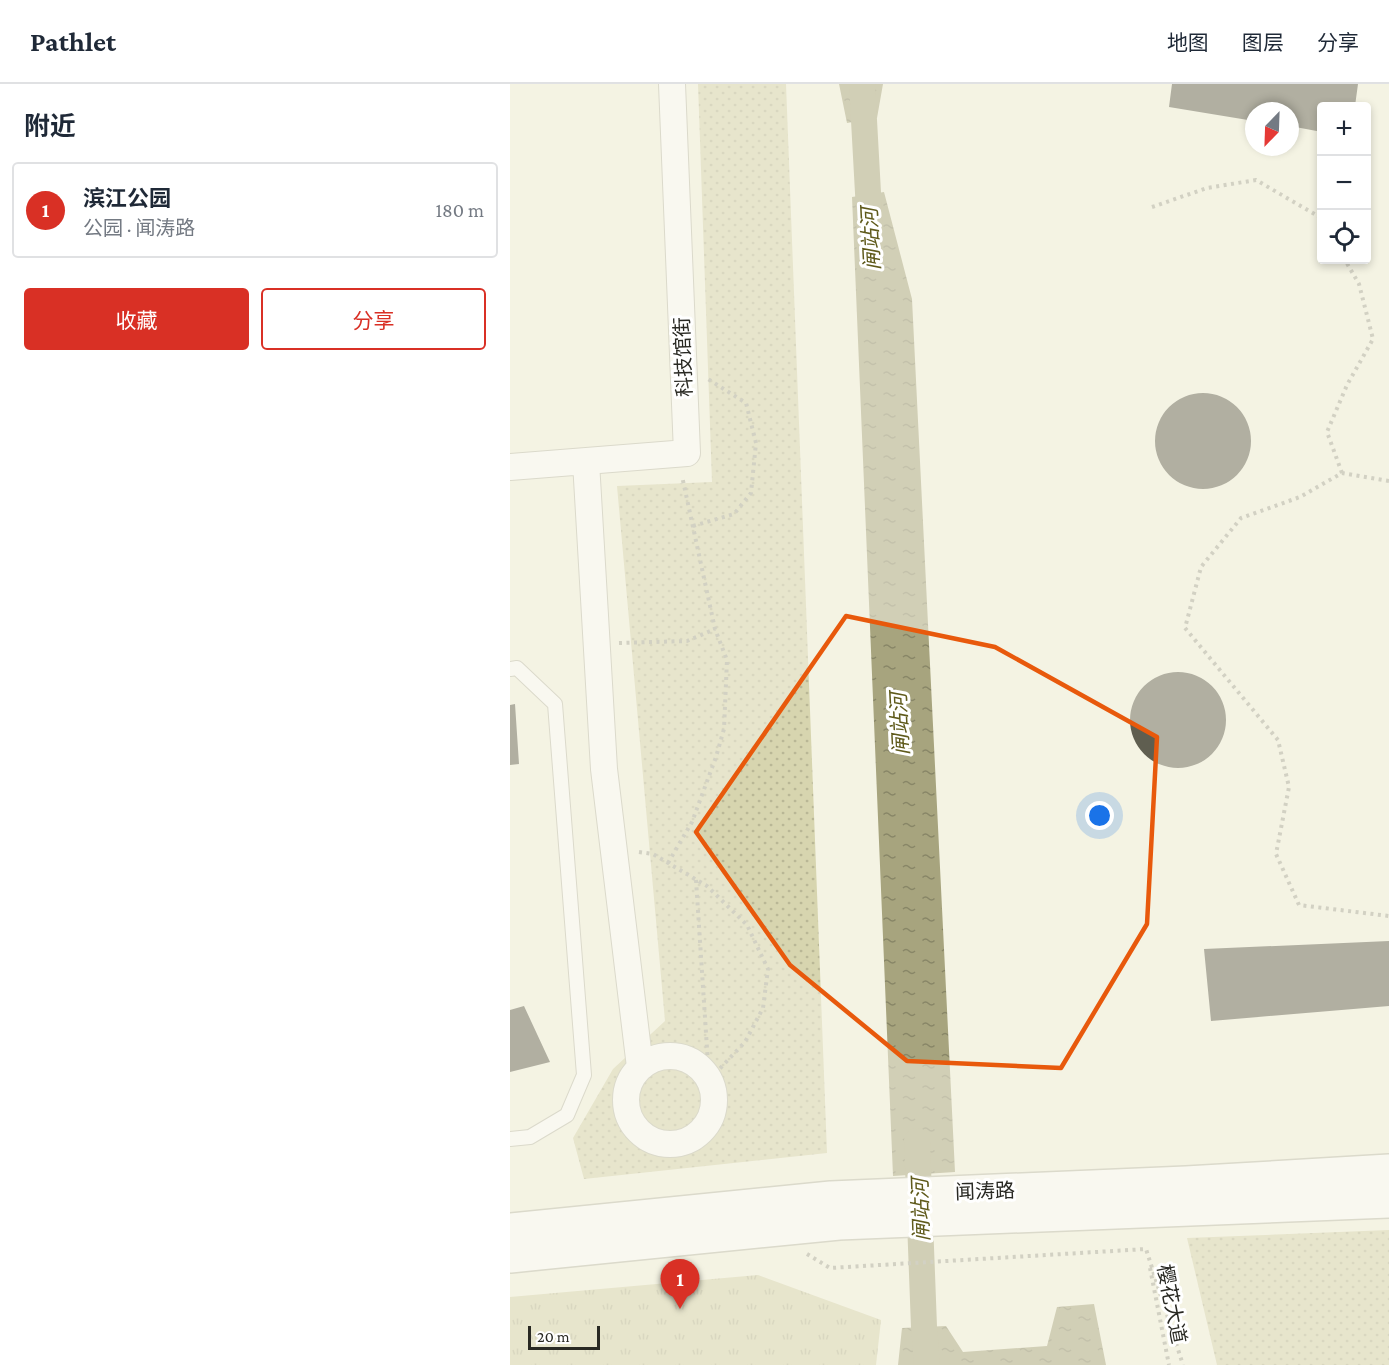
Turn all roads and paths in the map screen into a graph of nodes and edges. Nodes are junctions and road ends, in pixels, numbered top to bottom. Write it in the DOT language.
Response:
graph roads {
  1 [pos="672,84"];
  2 [pos="1152,207"];
  3 [pos="1317,215"];
  4 [pos="1347,264"];
  5 [pos="683,369"];
  6 [pos="677,455"];
  7 [pos="586,462"];
  8 [pos="510,467"];
  9 [pos="1342,473"];
  10 [pos="1389,481"];
  11 [pos="693,526"];
  12 [pos="715,630"];
  13 [pos="597,642"];
  14 [pos="510,669"];
  15 [pos="614,848"];
  16 [pos="668,863"];
  17 [pos="696,880"];
  18 [pos="1389,916"];
  19 [pos="640,1067"];
  20 [pos="709,1080"];
  21 [pos="510,1139"];
  22 [pos="1389,1171"];
  23 [pos="1187,1196"];
  24 [pos="1389,1201"];
  25 [pos="835,1210"];
  26 [pos="510,1230"];
  27 [pos="1146,1249"];
  28 [pos="803,1252"];
  29 [pos="510,1256"];
  30 [pos="1169,1365"];
  31 [pos="1183,1365"];
  1 -- 5 [label="street, 科技馆街"];
  2 -- 3 [label="path"];
  4 -- 9 [label="path"];
  5 -- 6 [label="street, 科技馆街"];
  5 -- 11 [label="path"];
  6 -- 7 [label="street"];
  6 -- 11 [label="path"];
  7 -- 8 [label="street"];
  7 -- 13 [label="street"];
  9 -- 10 [label="path"];
  9 -- 18 [label="path"];
  11 -- 12 [label="path"];
  12 -- 13 [label="path"];
  12 -- 16 [label="path"];
  13 -- 15 [label="street"];
  14 -- 21 [label="lane"];
  15 -- 16 [label="path"];
  15 -- 19 [label="street"];
  16 -- 17 [label="path"];
  17 -- 20 [label="path"];
  17 -- 20 [label="path"];
  19 -- 20 [label="street"];
  19 -- 20 [label="street"];
  22 -- 23 [label="main road, 闻涛路"];
  23 -- 24 [label="main road, 闻涛路"];
  23 -- 25 [label="main road, 闻涛路"];
  25 -- 26 [label="main road, 闻涛路"];
  25 -- 29 [label="main road, 闻涛路"];
  27 -- 28 [label="path"];
  27 -- 30 [label="path, 樱花大道"];
  27 -- 31 [label="path"];
}
